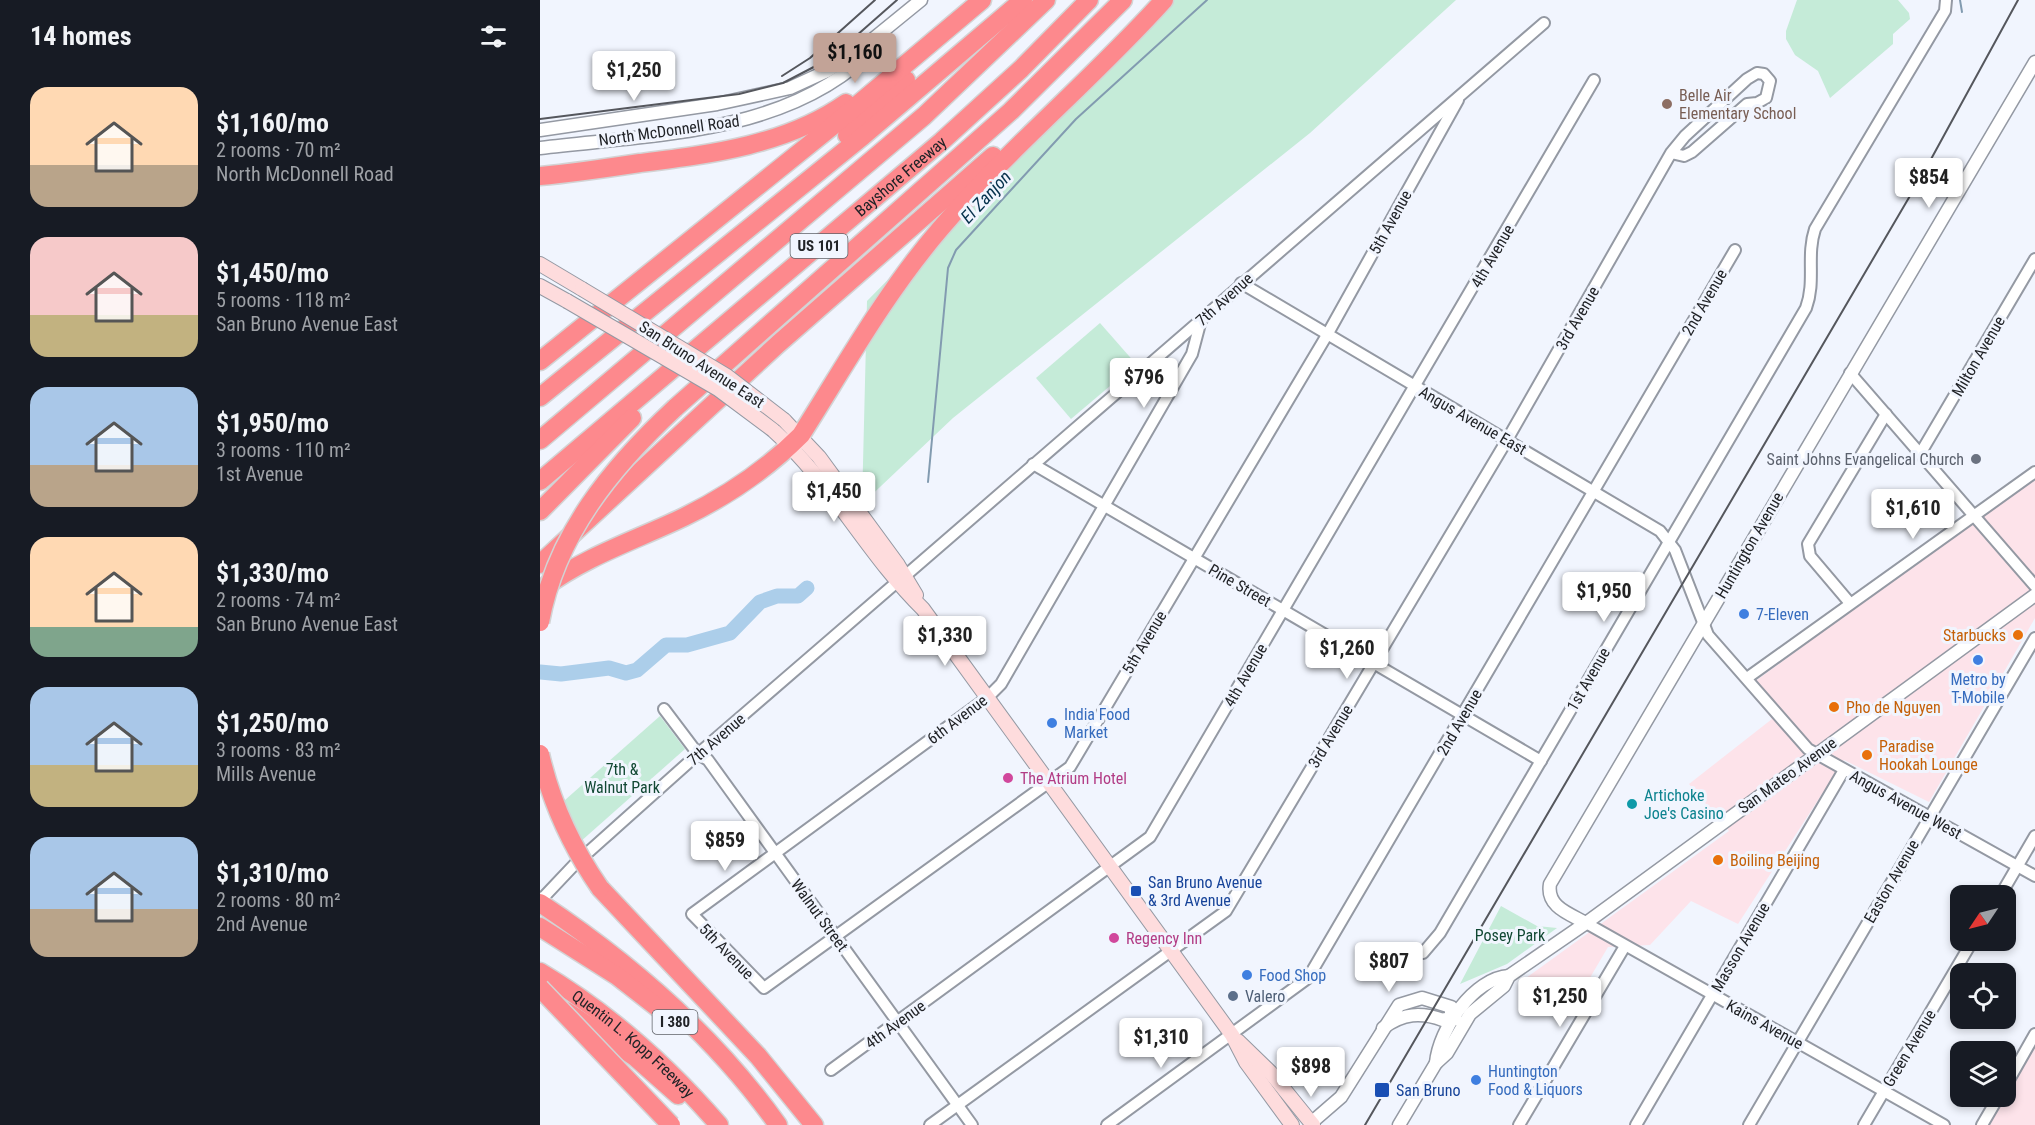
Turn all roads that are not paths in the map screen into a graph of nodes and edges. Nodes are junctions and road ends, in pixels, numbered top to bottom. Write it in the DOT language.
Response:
graph roads {
  1 [pos="921,0"];
  2 [pos="965,0"];
  3 [pos="1023,0"];
  4 [pos="1046,0"];
  5 [pos="1089,0"];
  6 [pos="1123,0"];
  7 [pos="1134,0"];
  8 [pos="1158,0"];
  9 [pos="1164,0"];
  10 [pos="1946,0"];
  11 [pos="987,1"];
  12 [pos="907,13"];
  13 [pos="1544,23"];
  14 [pos="2035,62"];
  15 [pos="1594,80"];
  16 [pos="1458,100"];
  17 [pos="540,130"];
  18 [pos="540,148"];
  19 [pos="1671,153"];
  20 [pos="543,176"];
  21 [pos="916,196"];
  22 [pos="1735,250"];
  23 [pos="2035,259"];
  24 [pos="540,264"];
  25 [pos="1241,283"];
  26 [pos="540,286"];
  27 [pos="668,292"];
  28 [pos="1201,320"];
  29 [pos="727,324"];
  30 [pos="586,325"];
  31 [pos="1327,335"];
  32 [pos="540,361"];
  33 [pos="540,366"];
  34 [pos="1850,373"];
  35 [pos="1416,387"];
  36 [pos="540,397"];
  37 [pos="1886,414"];
  38 [pos="543,437"];
  39 [pos="1507,440"];
  40 [pos="796,441"];
  41 [pos="1920,454"];
  42 [pos="1034,464"];
  43 [pos="2035,471"];
  44 [pos="540,481"];
  45 [pos="1593,490"];
  46 [pos="1105,506"];
  47 [pos="540,511"];
  48 [pos="1973,515"];
  49 [pos="1669,539"];
  50 [pos="1194,558"];
  51 [pos="540,564"];
  52 [pos="901,579"];
  53 [pos="2035,586"];
  54 [pos="540,591"];
  55 [pos="2035,595"];
  56 [pos="1849,602"];
  57 [pos="1283,610"];
  58 [pos="540,622"];
  59 [pos="1703,624"];
  60 [pos="2035,638"];
  61 [pos="1374,663"];
  62 [pos="1747,678"];
  63 [pos="987,698"];
  64 [pos="664,709"];
  65 [pos="1463,715"];
  66 [pos="540,753"];
  67 [pos="698,754"];
  68 [pos="1816,754"];
  69 [pos="1541,761"];
  70 [pos="1844,770"];
  71 [pos="1048,783"];
  72 [pos="1929,817"];
  73 [pos="2035,836"];
  74 [pos="775,853"];
  75 [pos="1109,866"];
  76 [pos="2017,866"];
  77 [pos="2035,876"];
  78 [pos="2006,885"];
  79 [pos="540,902"];
  80 [pos="692,915"];
  81 [pos="1586,923"];
  82 [pos="540,927"];
  83 [pos="835,936"];
  84 [pos="1625,945"];
  85 [pos="1171,951"];
  86 [pos="1966,951"];
  87 [pos="1423,953"];
  88 [pos="540,972"];
  89 [pos="540,988"];
  90 [pos="1712,994"];
  91 [pos="540,998"];
  92 [pos="1457,1017"];
  93 [pos="898,1022"];
  94 [pos="2035,1034"];
  95 [pos="1232,1035"];
  96 [pos="1797,1042"];
  97 [pos="2016,1067"];
  98 [pos="831,1070"];
  99 [pos="1883,1091"];
  100 [pos="958,1106"];
  101 [pos="1993,1107"];
  102 [pos="1311,1124"];
  103 [pos="671,1125"];
  104 [pos="708,1125"];
  105 [pos="719,1125"];
  106 [pos="778,1125"];
  107 [pos="813,1125"];
  108 [pos="930,1125"];
  109 [pos="972,1125"];
  110 [pos="1107,1125"];
  111 [pos="1292,1125"];
  112 [pos="1399,1125"];
  113 [pos="1519,1125"];
  114 [pos="1636,1125"];
  115 [pos="1749,1125"];
  116 [pos="1864,1125"];
  117 [pos="1944,1125"];
  118 [pos="1982,1125"];
  1 -- 12 [label="street, North McDonnell Road"];
  2 -- 20 [label="highway"];
  3 -- 27 [label="highway"];
  4 -- 38 [label="highway, Bayshore Freeway / US 101"];
  5 -- 29 [label="highway, Bayshore Freeway / US 101"];
  6 -- 21 [label="highway"];
  7 -- 21 [label="highway"];
  8 -- 51 [label="highway"];
  9 -- 40 [label="highway"];
  10 -- 49 [label="street, 1st Avenue"];
  11 -- 27 [label="highway"];
  11 -- 30 [label="highway"];
  12 -- 17 [label="street, North McDonnell Road"];
  12 -- 18 [label="street, North McDonnell Road"];
  13 -- 16 [label="street, 7th Avenue"];
  14 -- 34 [label="street, Huntington Avenue"];
  15 -- 35 [label="street, 4th Avenue"];
  16 -- 25 [label="street, 7th Avenue"];
  16 -- 31 [label="street, 5th Avenue"];
  19 -- 19 [label="street, 3rd Avenue"];
  19 -- 39 [label="street, 3rd Avenue"];
  21 -- 58 [label="highway, bridge"];
  22 -- 45 [label="street, 2nd Avenue"];
  23 -- 41 [label="street, Milton Avenue"];
  24 -- 40 [label="main road, San Bruno Avenue East, bridge"];
  25 -- 28 [label="street, 7th Avenue"];
  25 -- 31 [label="street, Angus Avenue East"];
  26 -- 40 [label="main road, San Bruno Avenue East, bridge"];
  27 -- 36 [label="highway"];
  28 -- 42 [label="street, 7th Avenue"];
  28 -- 46 [label="street, 6th Avenue"];
  29 -- 44 [label="highway, Bayshore Freeway / US 101"];
  29 -- 47 [label="highway"];
  30 -- 32 [label="highway"];
  30 -- 33 [label="highway"];
  31 -- 35 [label="street, Angus Avenue East"];
  31 -- 50 [label="street, 5th Avenue"];
  34 -- 37 [label="street"];
  34 -- 59 [label="street, Huntington Avenue"];
  35 -- 39 [label="street, Angus Avenue East"];
  35 -- 57 [label="street, 4th Avenue"];
  37 -- 41 [label="street"];
  37 -- 56 [label="street"];
  39 -- 45 [label="street, Angus Avenue East"];
  39 -- 61 [label="street, 3rd Avenue"];
  40 -- 52 [label="main road, San Bruno Avenue East"];
  40 -- 54 [label="highway"];
  41 -- 48 [label="street"];
  42 -- 46 [label="street, Pine Street"];
  42 -- 52 [label="street, 7th Avenue"];
  43 -- 48 [label="street"];
  45 -- 49 [label="street, Angus Avenue East"];
  45 -- 65 [label="street, 2nd Avenue"];
  46 -- 50 [label="street, Pine Street"];
  46 -- 63 [label="street, 6th Avenue"];
  48 -- 53 [label="street"];
  48 -- 56 [label="street"];
  49 -- 59 [label="street, Angus Avenue West"];
  49 -- 69 [label="street, 1st Avenue"];
  50 -- 57 [label="street, Pine Street"];
  50 -- 71 [label="street, 5th Avenue"];
  52 -- 63 [label="main road, San Bruno Avenue East"];
  52 -- 67 [label="street, 7th Avenue"];
  55 -- 68 [label="street, San Mateo Avenue"];
  56 -- 62 [label="street"];
  57 -- 61 [label="street, Pine Street"];
  57 -- 75 [label="street, 4th Avenue"];
  59 -- 62 [label="street, Angus Avenue West"];
  59 -- 81 [label="street, Huntington Avenue"];
  60 -- 72 [label="street, Easton Avenue"];
  61 -- 65 [label="street, Pine Street"];
  61 -- 85 [label="street, 3rd Avenue"];
  62 -- 68 [label="street, Angus Avenue West"];
  63 -- 71 [label="main road, San Bruno Avenue East"];
  63 -- 74 [label="street, 6th Avenue"];
  64 -- 67 [label="street, Walnut Street"];
  65 -- 69 [label="street, Pine Street"];
  65 -- 95 [label="street, 2nd Avenue"];
  66 -- 107 [label="highway, bridge"];
  67 -- 74 [label="street, Walnut Street"];
  67 -- 79 [label="street, 7th Avenue"];
  68 -- 70 [label="street, Angus Avenue West"];
  68 -- 81 [label="street, San Mateo Avenue"];
  69 -- 87 [label="street, 1st Avenue"];
  70 -- 72 [label="street, Angus Avenue West"];
  70 -- 90 [label="street, Masson Avenue"];
  71 -- 75 [label="main road, San Bruno Avenue East"];
  71 -- 83 [label="street, 5th Avenue"];
  72 -- 76 [label="street, Angus Avenue West"];
  72 -- 96 [label="street, Easton Avenue"];
  73 -- 76 [label="street"];
  74 -- 80 [label="street, 6th Avenue"];
  74 -- 83 [label="street, Walnut Street"];
  75 -- 85 [label="main road, San Bruno Avenue East"];
  75 -- 93 [label="street, 4th Avenue"];
  76 -- 77 [label="street, Angus Avenue West"];
  76 -- 78 [label="street"];
  79 -- 106 [label="highway"];
  80 -- 83 [label="street, 5th Avenue"];
  81 -- 84 [label="street, Kains Avenue"];
  81 -- 92 [label="street, San Mateo Avenue"];
  82 -- 106 [label="highway, I 380"];
  83 -- 93 [label="street, Walnut Street"];
  84 -- 90 [label="street, Kains Avenue"];
  84 -- 113 [label="street"];
  85 -- 95 [label="main road, San Bruno Avenue East"];
  85 -- 100 [label="street, 3rd Avenue"];
  86 -- 99 [label="street, Green Avenue"];
  88 -- 105 [label="highway, Quentin L. Kopp Freeway / I 380"];
  89 -- 103 [label="highway, bridge"];
  90 -- 96 [label="street, Kains Avenue"];
  90 -- 114 [label="street, Masson Avenue"];
  91 -- 104 [label="highway"];
  92 -- 102 [label="street"];
  92 -- 112 [label="street"];
  93 -- 98 [label="street, 4th Avenue"];
  93 -- 100 [label="street, Walnut Street"];
  94 -- 97 [label="street"];
  95 -- 102 [label="main road, San Bruno Avenue East"];
  95 -- 110 [label="street, 2nd Avenue"];
  95 -- 111 [label="main road, San Bruno Avenue East"];
  96 -- 99 [label="street, Kains Avenue"];
  96 -- 115 [label="street, Easton Avenue"];
  99 -- 116 [label="street, Green Avenue"];
  99 -- 117 [label="street, Kains Avenue"];
  100 -- 108 [label="street, 3rd Avenue"];
  100 -- 109 [label="street, Walnut Street"];
  101 -- 118 [label="street"];
}
